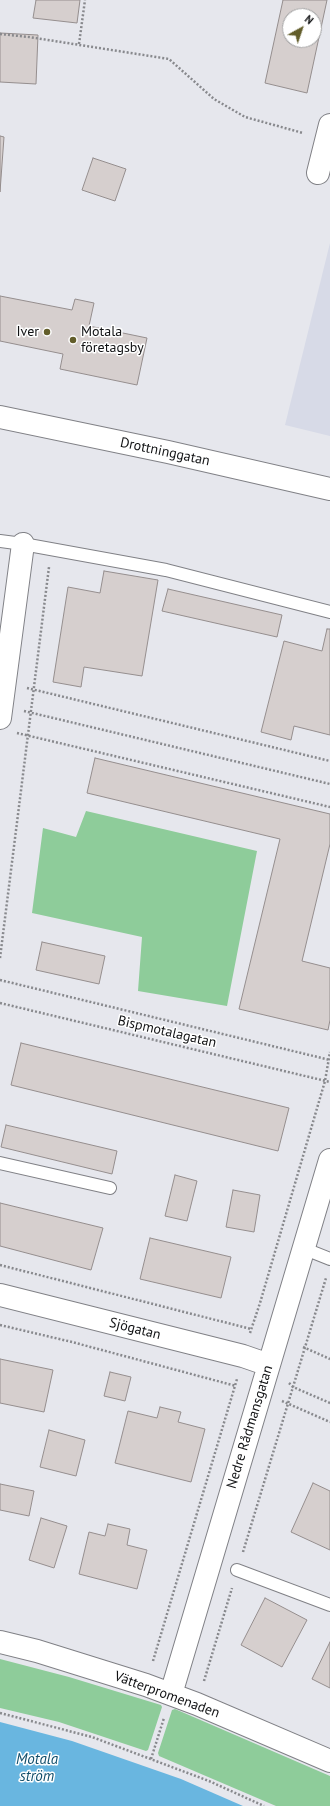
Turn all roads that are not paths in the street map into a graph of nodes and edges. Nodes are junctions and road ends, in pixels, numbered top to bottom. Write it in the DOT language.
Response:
graph roads {
  1 [pos="327,141"];
  2 [pos="318,173"];
  3 [pos="0,417"];
  4 [pos="330,489"];
  5 [pos="0,541"];
  6 [pos="23,544"];
  7 [pos="330,612"];
  8 [pos="5,719"];
  9 [pos="330,1160"];
  10 [pos="0,1163"];
  11 [pos="110,1188"];
  12 [pos="305,1249"];
  13 [pos="330,1258"];
  14 [pos="0,1295"];
  15 [pos="269,1365"];
  16 [pos="237,1570"];
  17 [pos="330,1605"];
  18 [pos="0,1642"];
  19 [pos="171,1694"];
  20 [pos="330,1761"];
  1 -- 2 [label="street"];
  3 -- 4 [label="street, Drottninggatan"];
  5 -- 6 [label="lane"];
  6 -- 7 [label="lane"];
  6 -- 8 [label="street"];
  9 -- 12 [label="street, Nedre Rådmansgatan"];
  10 -- 11 [label="lane"];
  12 -- 13 [label="lane"];
  12 -- 15 [label="street, Nedre Rådmansgatan"];
  14 -- 15 [label="street, Sjögatan"];
  15 -- 19 [label="street, Nedre Rådmansgatan"];
  16 -- 17 [label="lane"];
  18 -- 19 [label="street, Vätterpromenaden"];
  19 -- 20 [label="street, Vätterpromenaden"];
}
